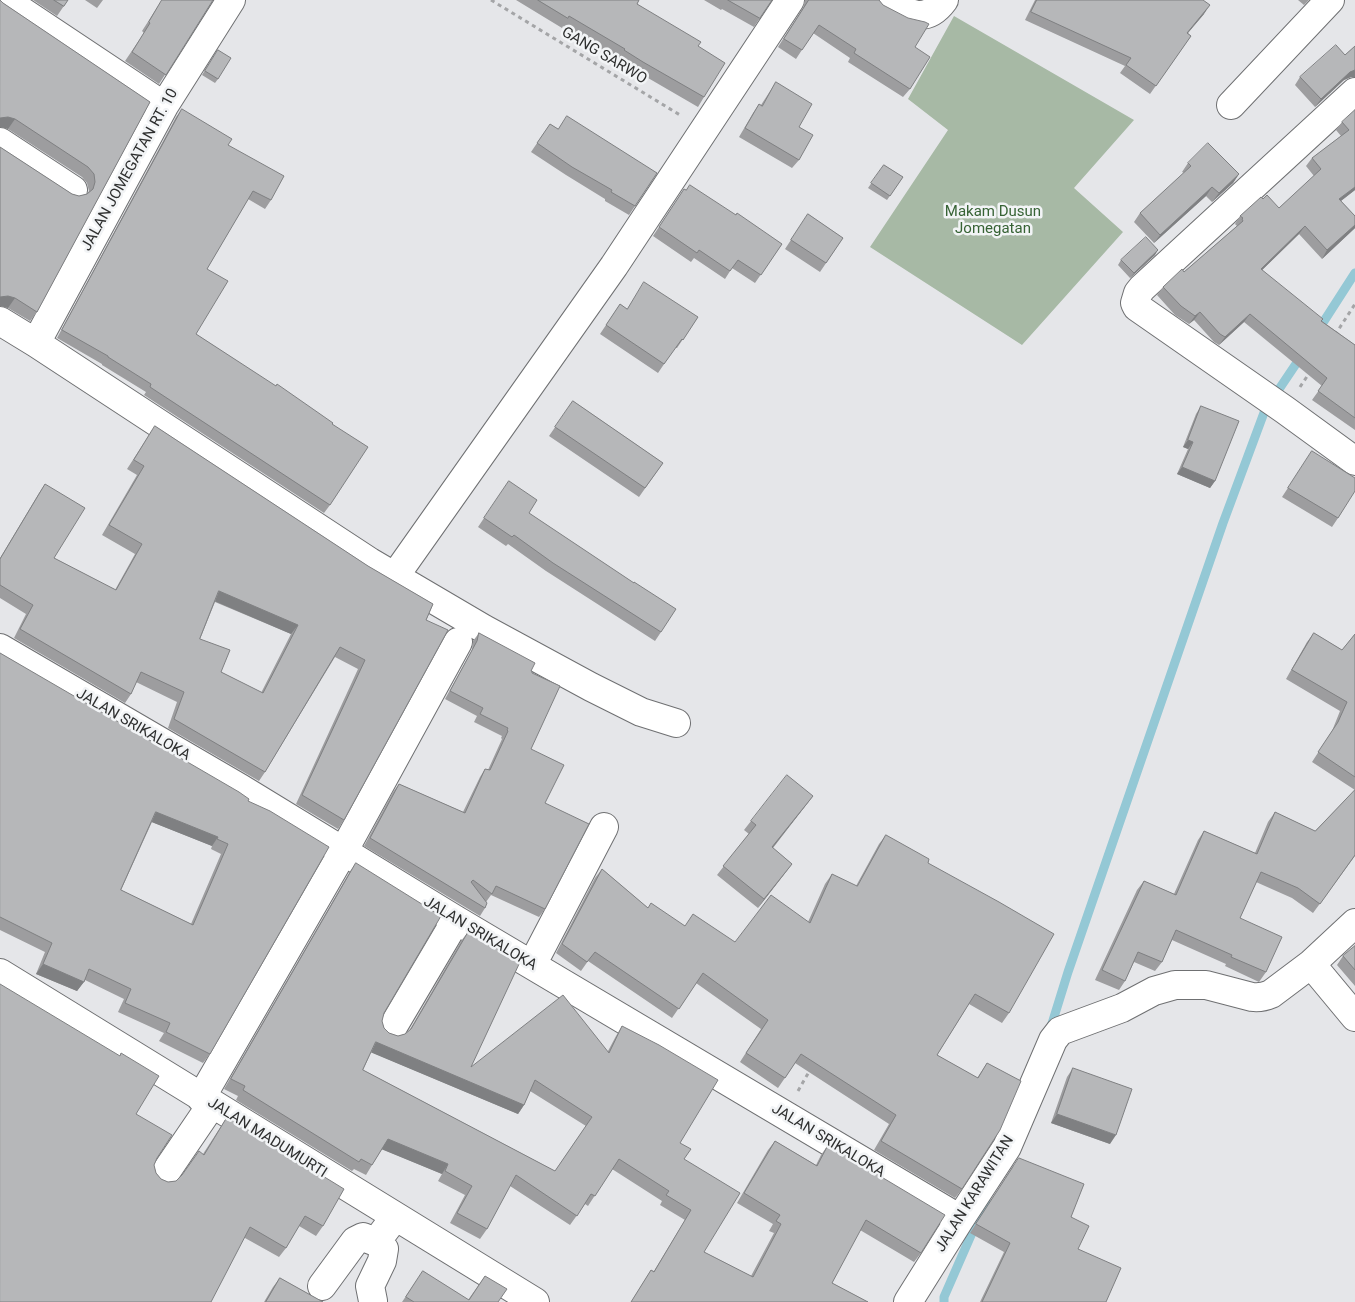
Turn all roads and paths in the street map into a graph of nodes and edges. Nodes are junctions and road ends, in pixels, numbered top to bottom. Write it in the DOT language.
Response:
graph roads {
  1 [pos="5,0"];
  2 [pos="231,0"];
  3 [pos="491,0"];
  4 [pos="790,0"];
  5 [pos="944,0"];
  6 [pos="1330,0"];
  7 [pos="895,6"];
  8 [pos="1355,92"];
  9 [pos="1231,105"];
  10 [pos="164,106"];
  11 [pos="705,130"];
  12 [pos="0,142"];
  13 [pos="73,190"];
  14 [pos="1355,304"];
  15 [pos="0,321"];
  16 [pos="1332,340"];
  17 [pos="36,343"];
  18 [pos="1311,371"];
  19 [pos="1285,410"];
  20 [pos="1355,460"];
  21 [pos="394,576"];
  22 [pos="458,642"];
  23 [pos="0,648"];
  24 [pos="676,724"];
  25 [pos="604,827"];
  26 [pos="343,852"];
  27 [pos="456,920"];
  28 [pos="1355,923"];
  29 [pos="1311,964"];
  30 [pos="532,965"];
  31 [pos="0,974"];
  32 [pos="1355,1017"];
  33 [pos="391,1030"];
  34 [pos="814,1063"];
  35 [pos="206,1101"];
  36 [pos="784,1115"];
  37 [pos="164,1176"];
  38 [pos="394,1216"];
  39 [pos="960,1219"];
  40 [pos="376,1242"];
  41 [pos="322,1286"];
  42 [pos="373,1301"];
  43 [pos="535,1302"];
  44 [pos="908,1302"];
  1 -- 10 [label="street"];
  2 -- 10 [label="street, JALAN JOMEGATAN RT. 10"];
  3 -- 11 [label="path, GANG SARWO"];
  4 -- 11 [label="street"];
  5 -- 7 [label="street"];
  6 -- 9 [label="street"];
  8 -- 19 [label="street"];
  10 -- 17 [label="street, JALAN JOMEGATAN RT. 10"];
  11 -- 21 [label="street"];
  12 -- 13 [label="street"];
  14 -- 16 [label="path"];
  15 -- 17 [label="street"];
  17 -- 21 [label="street"];
  18 -- 19 [label="path"];
  19 -- 20 [label="street"];
  21 -- 24 [label="street"];
  22 -- 26 [label="street"];
  23 -- 26 [label="street, JALAN SRIKALOKA"];
  25 -- 30 [label="street"];
  26 -- 27 [label="street, JALAN SRIKALOKA"];
  26 -- 35 [label="street"];
  27 -- 30 [label="street, JALAN SRIKALOKA"];
  27 -- 33 [label="street"];
  28 -- 29 [label="street, JALAN KARAWITAN"];
  29 -- 32 [label="street"];
  29 -- 39 [label="street, JALAN KARAWITAN"];
  30 -- 36 [label="street, JALAN SRIKALOKA"];
  31 -- 35 [label="street, JALAN MADUMURTI"];
  34 -- 36 [label="path"];
  35 -- 37 [label="street"];
  35 -- 38 [label="street, JALAN MADUMURTI"];
  36 -- 39 [label="street, JALAN SRIKALOKA"];
  38 -- 40 [label="street"];
  38 -- 43 [label="street, JALAN MADUMURTI"];
  39 -- 44 [label="street, JALAN KARAWITAN"];
  40 -- 41 [label="street"];
  40 -- 42 [label="street"];
}
